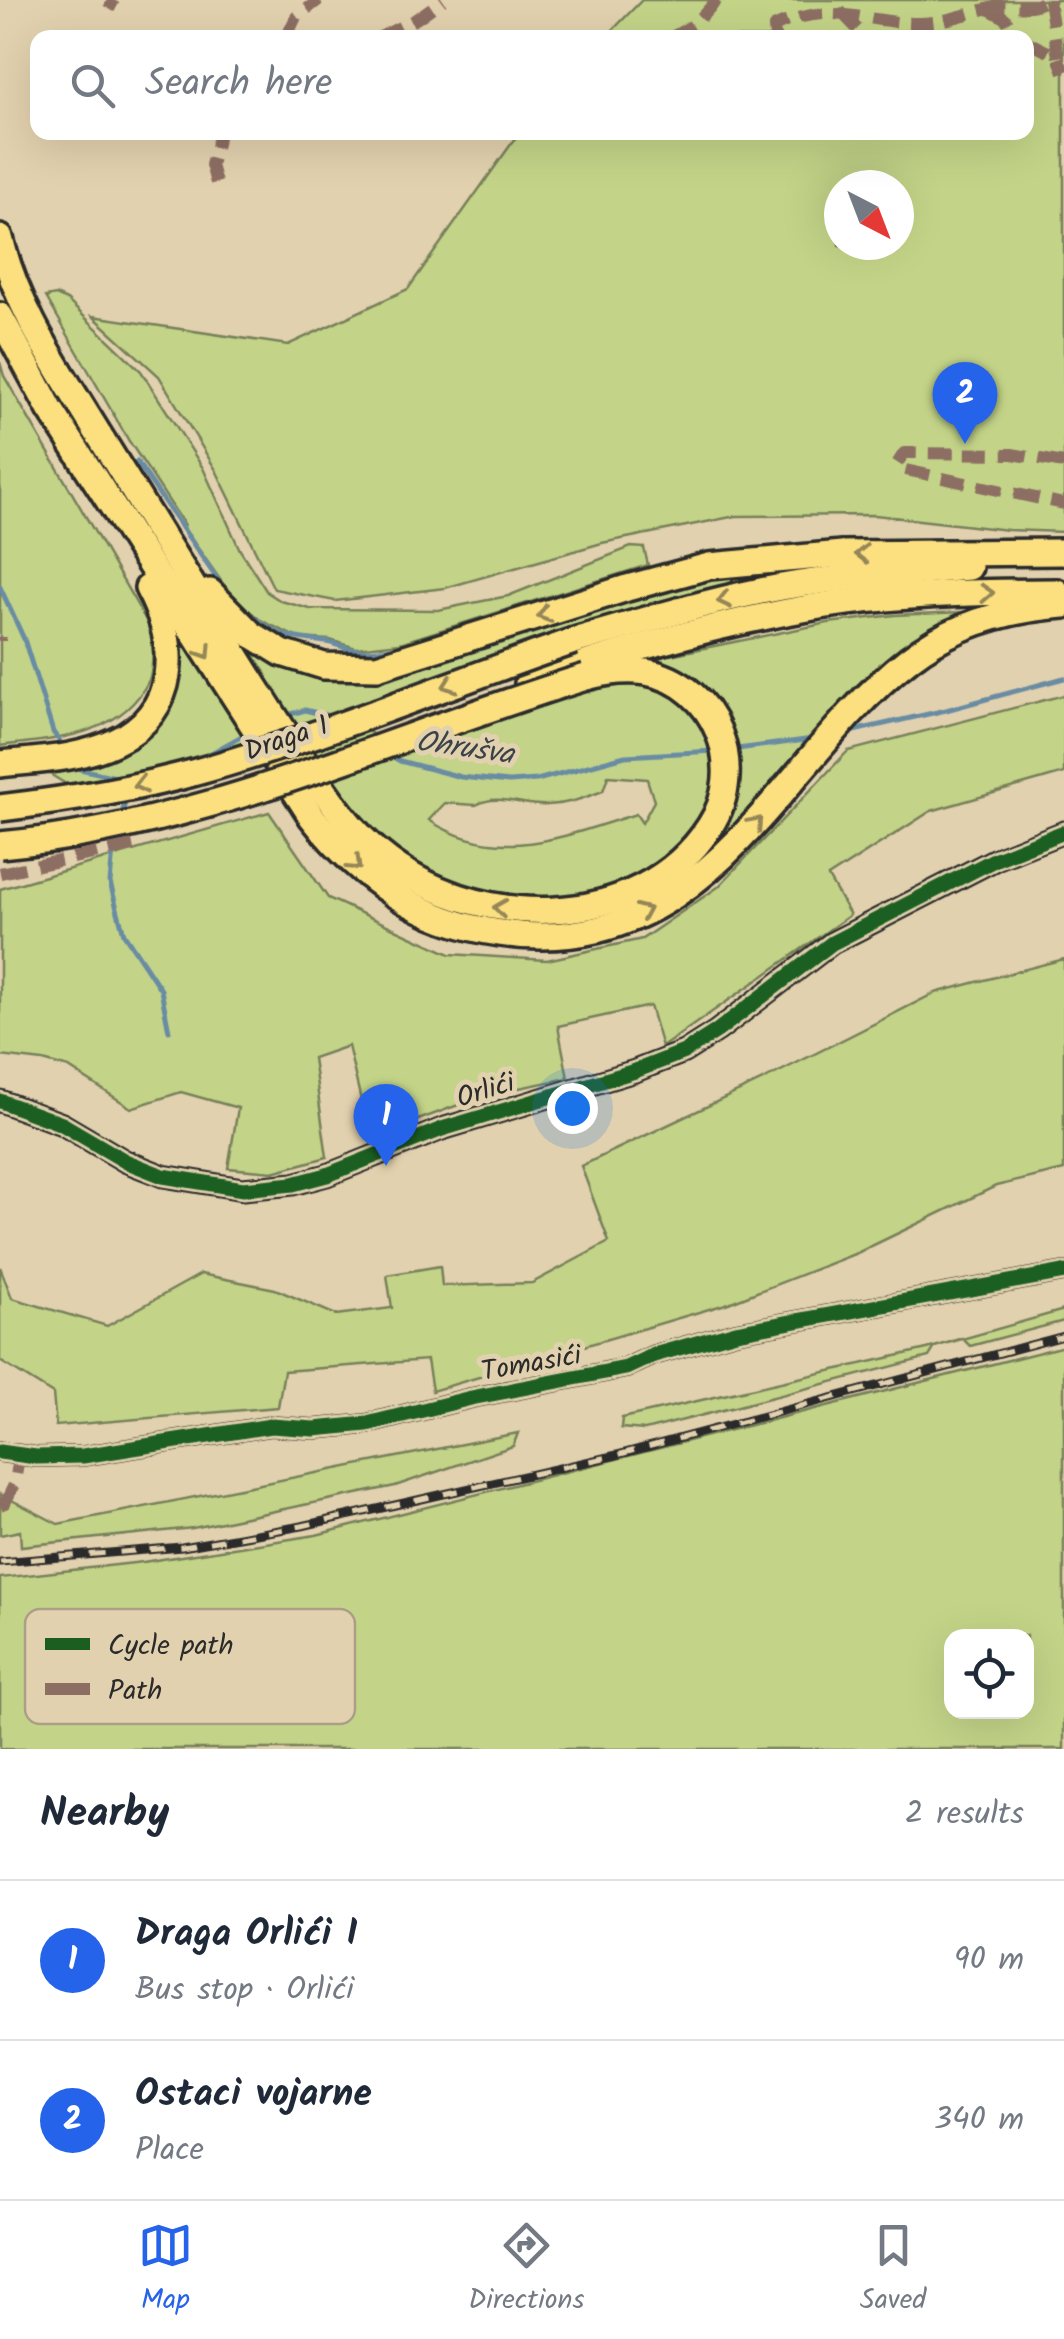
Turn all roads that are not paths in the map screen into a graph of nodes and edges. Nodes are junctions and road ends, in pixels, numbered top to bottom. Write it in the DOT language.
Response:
graph roads {
  1 [pos="0,238"];
  2 [pos="12,323"];
  3 [pos="1064,552"];
  4 [pos="1064,566"];
  5 [pos="1064,592"];
  6 [pos="1064,605"];
  7 [pos="580,661"];
  8 [pos="0,764"];
  9 [pos="0,808"];
  10 [pos="0,832"];
  11 [pos="1064,832"];
  12 [pos="0,845"];
  13 [pos="677,879"];
  14 [pos="0,1101"];
  15 [pos="1064,1272"];
  16 [pos="0,1452"];
  1 -- 2 [label="highway"];
  3 -- 2 [label="highway, one-way"];
  2 -- 8 [label="highway"];
  2 -- 13 [label="highway, bridge"];
  4 -- 7 [label="highway, one-way"];
  7 -- 5 [label="highway, one-way"];
  13 -- 6 [label="highway, one-way"];
  7 -- 9 [label="highway, Draga 1, one-way, bridge"];
  7 -- 10 [label="highway, Draga 1"];
  7 -- 12 [label="highway, bridge"];
  7 -- 13 [label="highway"];
  11 -- 14 [label="street, Orlići"];
  15 -- 16 [label="street, Tomasići"];
}
